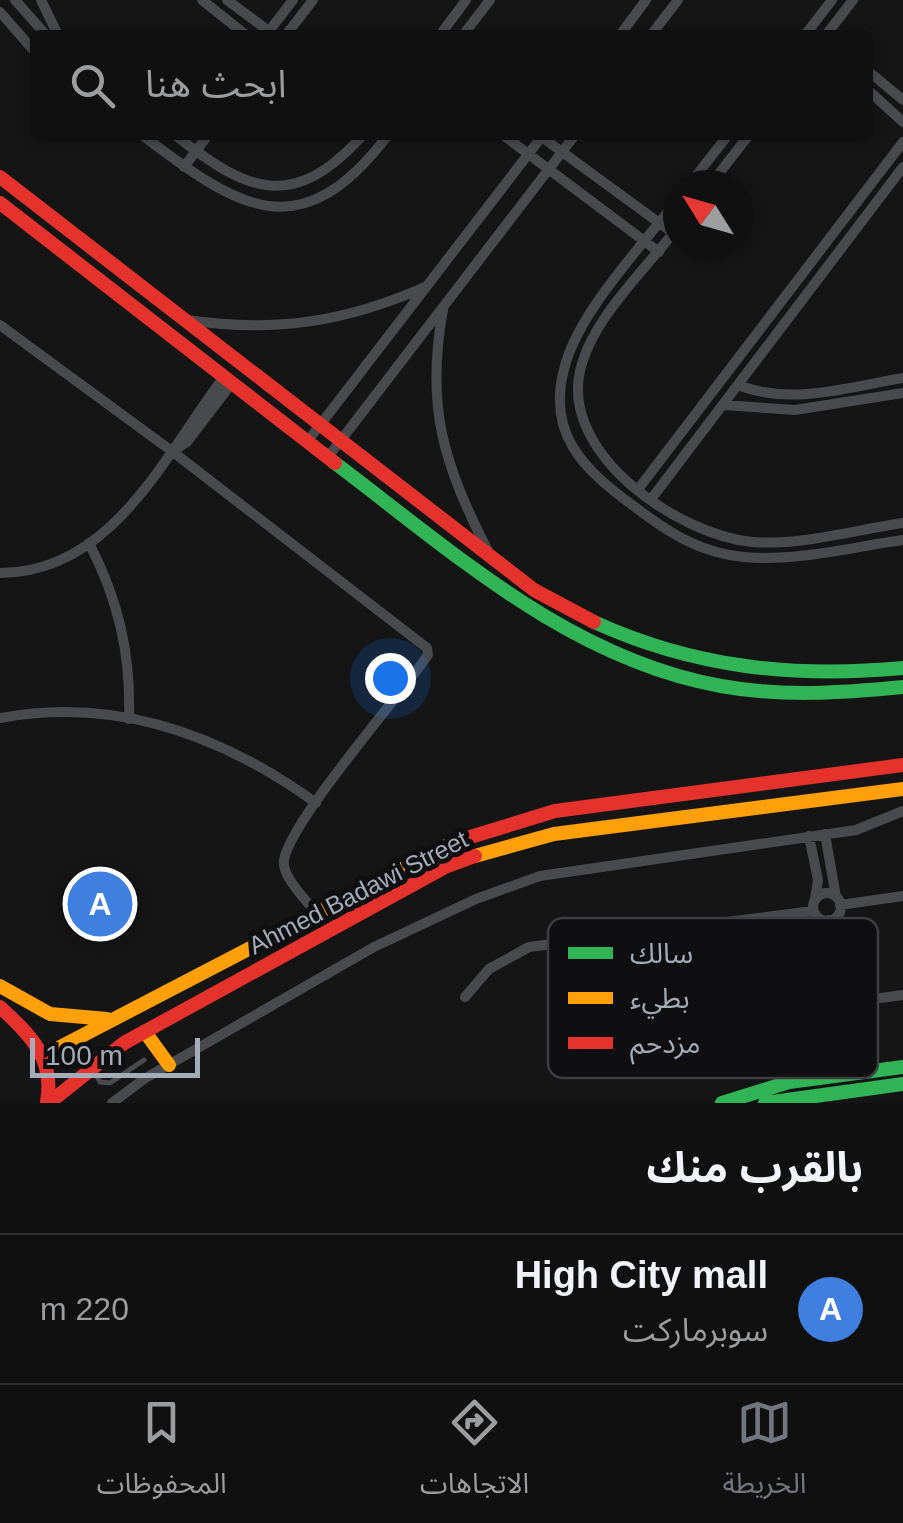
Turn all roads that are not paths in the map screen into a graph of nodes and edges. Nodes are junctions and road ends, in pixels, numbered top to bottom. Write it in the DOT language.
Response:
graph roads {
  1 [pos="14,0"];
  2 [pos="42,0"];
  3 [pos="202,0"];
  4 [pos="227,0"];
  5 [pos="293,0"];
  6 [pos="313,0"];
  7 [pos="466,0"];
  8 [pos="490,0"];
  9 [pos="646,0"];
  10 [pos="678,0"];
  11 [pos="832,0"];
  12 [pos="853,0"];
  13 [pos="0,12"];
  14 [pos="41,30"];
  15 [pos="56,30"];
  16 [pos="240,30"];
  17 [pos="265,30"];
  18 [pos="273,30"];
  19 [pos="290,30"];
  20 [pos="444,30"];
  21 [pos="467,30"];
  22 [pos="624,30"];
  23 [pos="655,30"];
  24 [pos="808,30"];
  25 [pos="829,30"];
  26 [pos="30,46"];
  27 [pos="873,75"];
  28 [pos="873,95"];
  29 [pos="903,100"];
  30 [pos="903,122"];
  31 [pos="149,140"];
  32 [pos="180,140"];
  33 [pos="185,140"];
  34 [pos="204,140"];
  35 [pos="359,140"];
  36 [pos="379,140"];
  37 [pos="510,140"];
  38 [pos="538,140"];
  39 [pos="546,140"];
  40 [pos="571,140"];
  41 [pos="724,140"];
  42 [pos="745,140"];
  43 [pos="903,142"];
  44 [pos="196,151"];
  45 [pos="562,152"];
  46 [pos="529,154"];
  47 [pos="171,157"];
  48 [pos="184,167"];
  49 [pos="903,167"];
  50 [pos="549,169"];
  51 [pos="701,170"];
  52 [pos="722,170"];
  53 [pos="0,177"];
  54 [pos="870,186"];
  55 [pos="882,194"];
  56 [pos="0,203"];
  57 [pos="663,218"];
  58 [pos="659,223"];
  59 [pos="663,225"];
  60 [pos="646,242"];
  61 [pos="663,247"];
  62 [pos="659,252"];
  63 [pos="428,286"];
  64 [pos="443,308"];
  65 [pos="184,319"];
  66 [pos="0,325"];
  67 [pos="903,378"];
  68 [pos="228,380"];
  69 [pos="738,384"];
  70 [pos="903,394"];
  71 [pos="722,405"];
  72 [pos="321,426"];
  73 [pos="307,442"];
  74 [pos="342,442"];
  75 [pos="173,452"];
  76 [pos="328,457"];
  77 [pos="639,488"];
  78 [pos="652,498"];
  79 [pos="903,522"];
  80 [pos="903,540"];
  81 [pos="89,543"];
  82 [pos="491,557"];
  83 [pos="0,572"];
  84 [pos="903,668"];
  85 [pos="903,687"];
  86 [pos="0,718"];
  87 [pos="129,719"];
  88 [pos="903,765"];
  89 [pos="903,789"];
  90 [pos="316,803"];
  91 [pos="903,811"];
  92 [pos="825,834"];
  93 [pos="809,836"];
  94 [pos="903,896"];
  95 [pos="838,902"];
  96 [pos="814,906"];
  97 [pos="316,913"];
  98 [pos="735,918"];
  99 [pos="820,918"];
  100 [pos="833,918"];
  101 [pos="548,945"];
  102 [pos="0,986"];
  103 [pos="903,995"];
  104 [pos="465,997"];
  105 [pos="878,998"];
  106 [pos="0,1007"];
  107 [pos="118,1018"];
  108 [pos="145,1032"];
  109 [pos="45,1055"];
  110 [pos="144,1060"];
  111 [pos="169,1065"];
  112 [pos="90,1066"];
  113 [pos="903,1067"];
  114 [pos="878,1070"];
  115 [pos="819,1078"];
  116 [pos="903,1084"];
  117 [pos="47,1103"];
  118 [pos="112,1103"];
  119 [pos="722,1103"];
  120 [pos="764,1103"];
  1 -- 14 [label="street"];
  2 -- 15 [label="street"];
  3 -- 16 [label="street"];
  4 -- 17 [label="street"];
  5 -- 18 [label="street"];
  6 -- 19 [label="street"];
  7 -- 20 [label="street"];
  8 -- 21 [label="street"];
  9 -- 22 [label="street"];
  10 -- 23 [label="street"];
  11 -- 24 [label="street"];
  12 -- 25 [label="street"];
  13 -- 26 [label="street"];
  27 -- 29 [label="street"];
  28 -- 30 [label="street"];
  31 -- 47 [label="street"];
  32 -- 47 [label="street"];
  33 -- 44 [label="street"];
  34 -- 44 [label="street"];
  35 -- 44 [label="street"];
  36 -- 48 [label="street"];
  37 -- 46 [label="street"];
  38 -- 46 [label="street"];
  39 -- 45 [label="street"];
  40 -- 45 [label="street"];
  41 -- 51 [label="street"];
  42 -- 52 [label="street"];
  43 -- 54 [label="street"];
  44 -- 48 [label="street"];
  45 -- 50 [label="street"];
  45 -- 58 [label="street"];
  46 -- 50 [label="street"];
  46 -- 63 [label="street"];
  47 -- 48 [label="street"];
  49 -- 55 [label="street"];
  50 -- 60 [label="street"];
  50 -- 64 [label="street"];
  53 -- 65 [label="street"];
  54 -- 55 [label="street"];
  54 -- 77 [label="street"];
  55 -- 69 [label="street"];
  56 -- 68 [label="street"];
  57 -- 58 [label="street"];
  58 -- 59 [label="street"];
  58 -- 60 [label="street"];
  60 -- 62 [label="street"];
  60 -- 80 [label="street"];
  61 -- 62 [label="street"];
  62 -- 77 [label="street"];
  63 -- 65 [label="street"];
  63 -- 72 [label="street"];
  64 -- 74 [label="street"];
  64 -- 82 [label="street"];
  65 -- 72 [label="street"];
  66 -- 75 [label="street"];
  67 -- 69 [label="street"];
  68 -- 73 [label="street"];
  68 -- 75 [label="street"];
  69 -- 71 [label="street"];
  70 -- 71 [label="street"];
  71 -- 78 [label="street"];
  72 -- 73 [label="street"];
  72 -- 74 [label="street"];
  73 -- 76 [label="street"];
  74 -- 76 [label="street"];
  74 -- 82 [label="street"];
  75 -- 81 [label="street"];
  75 -- 90 [label="street"];
  76 -- 85 [label="street"];
  77 -- 78 [label="street"];
  78 -- 79 [label="street"];
  81 -- 83 [label="street"];
  81 -- 87 [label="street"];
  82 -- 84 [label="street"];
  86 -- 87 [label="street"];
  87 -- 90 [label="street"];
  88 -- 97 [label="street, Ahmed Badawi Street"];
  89 -- 108 [label="street, Ahmed Badawi Street"];
  90 -- 97 [label="street"];
  91 -- 92 [label="street"];
  92 -- 93 [label="street"];
  92 -- 95 [label="street"];
  93 -- 96 [label="street"];
  93 -- 111 [label="street"];
  94 -- 95 [label="street"];
  95 -- 96 [label="street"];
  95 -- 100 [label="street"];
  96 -- 98 [label="street"];
  96 -- 99 [label="street"];
  97 -- 107 [label="street, Ahmed Badawi Street"];
  101 -- 104 [label="street"];
  102 -- 107 [label="street"];
  103 -- 105 [label="street"];
  106 -- 109 [label="street"];
  107 -- 109 [label="street, Ahmed Badawi Street"];
  108 -- 111 [label="street"];
  108 -- 112 [label="street, Ahmed Badawi Street"];
  109 -- 117 [label="street"];
  110 -- 112 [label="lane"];
  111 -- 118 [label="street"];
  112 -- 117 [label="street, Ahmed Badawi Street"];
  113 -- 114 [label="street"];
  115 -- 119 [label="street"];
  116 -- 120 [label="street"];
}
